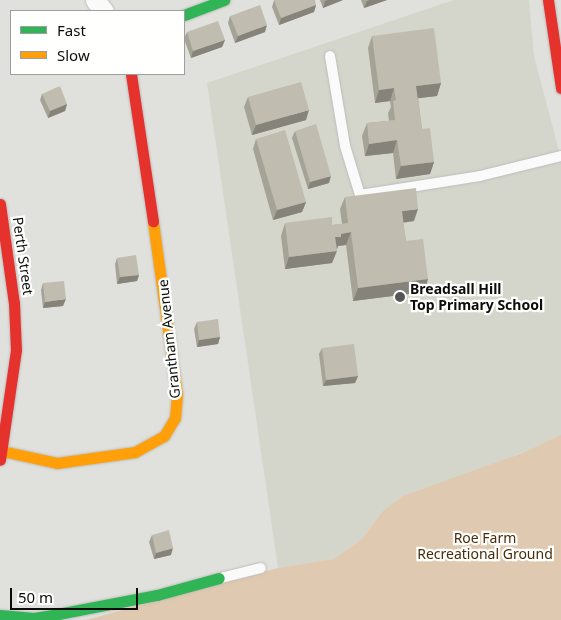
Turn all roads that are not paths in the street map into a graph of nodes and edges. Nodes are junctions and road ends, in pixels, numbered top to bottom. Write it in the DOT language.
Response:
graph roads {
  1 [pos="95,0"];
  2 [pos="224,0"];
  3 [pos="548,0"];
  4 [pos="103,10"];
  5 [pos="185,15"];
  6 [pos="330,56"];
  7 [pos="131,75"];
  8 [pos="561,88"];
  9 [pos="561,156"];
  10 [pos="0,204"];
  11 [pos="7,373"];
  12 [pos="1,456"];
  13 [pos="261,568"];
  14 [pos="219,578"];
  15 [pos="0,615"];
  1 -- 4 [label="street"];
  2 -- 5 [label="street"];
  3 -- 8 [label="street"];
  6 -- 9 [label="lane"];
  7 -- 12 [label="street, Grantham Avenue"];
  10 -- 11 [label="street, Perth Street"];
  11 -- 12 [label="street, Perth Street"];
  13 -- 14 [label="lane"];
  14 -- 15 [label="street"];
}
